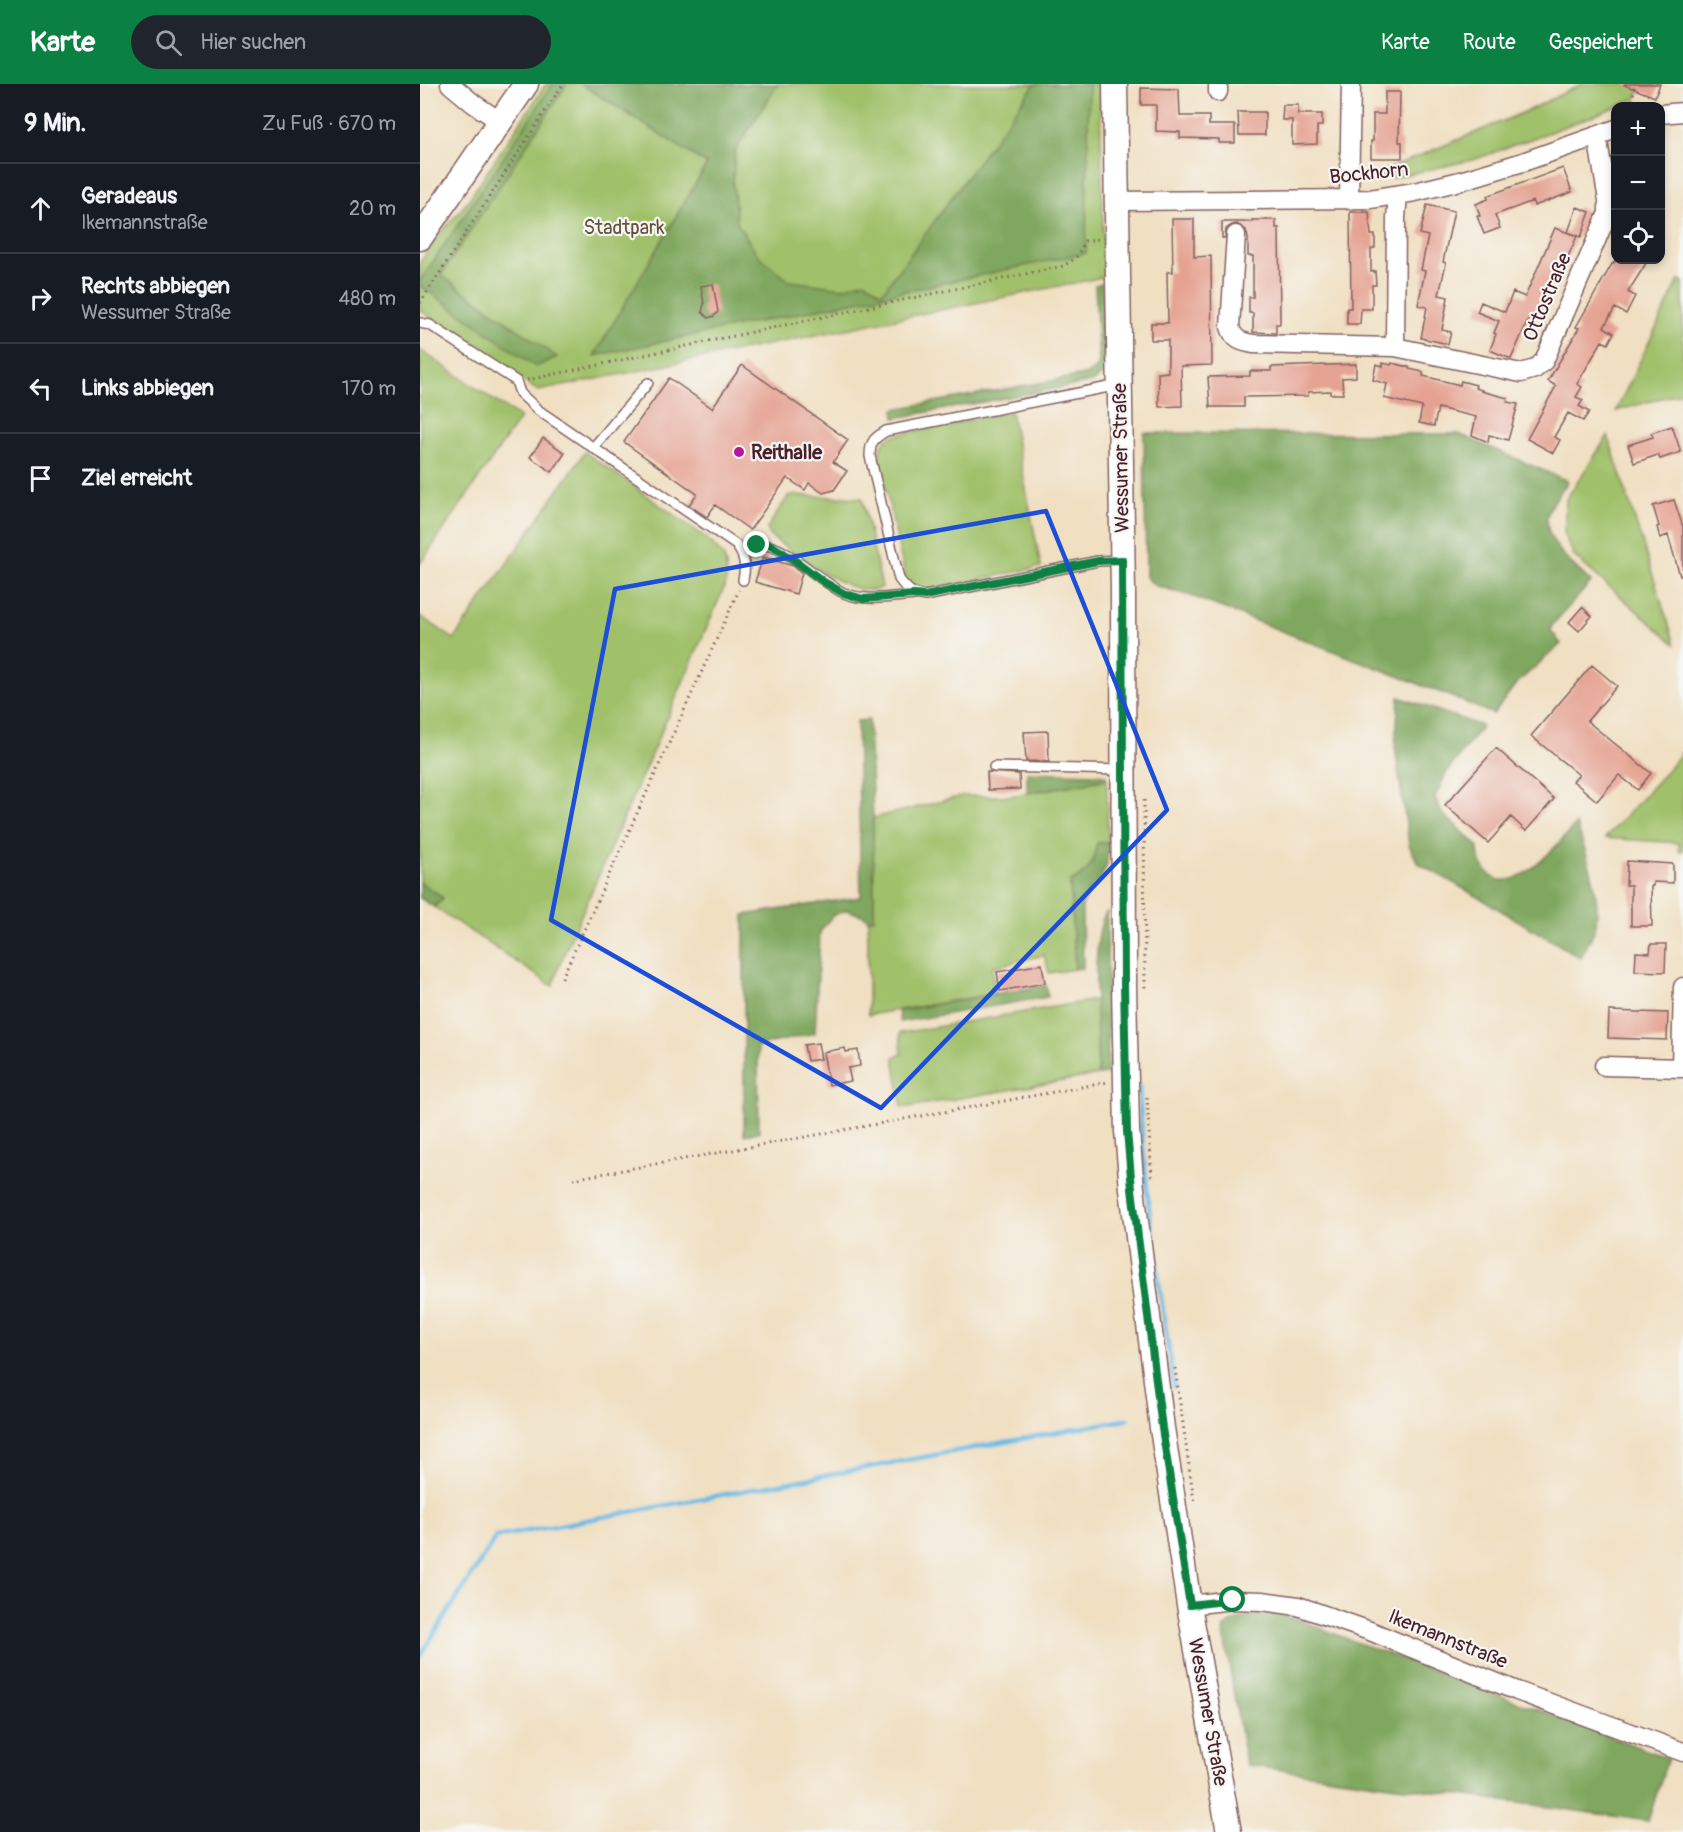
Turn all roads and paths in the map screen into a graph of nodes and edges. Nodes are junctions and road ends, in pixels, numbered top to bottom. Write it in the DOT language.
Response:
graph roads {
  1 [pos="450,84"];
  2 [pos="526,84"];
  3 [pos="563,84"];
  4 [pos="1115,84"];
  5 [pos="1351,84"];
  6 [pos="1635,84"];
  7 [pos="1632,102"];
  8 [pos="1683,112"];
  9 [pos="1665,114"];
  10 [pos="501,122"];
  11 [pos="1611,131"];
  12 [pos="1597,136"];
  13 [pos="1398,195"];
  14 [pos="1349,200"];
  15 [pos="1117,201"];
  16 [pos="1236,235"];
  17 [pos="1118,237"];
  18 [pos="420,238"];
  19 [pos="420,303"];
  20 [pos="420,323"];
  21 [pos="1395,347"];
  22 [pos="516,381"];
  23 [pos="648,383"];
  24 [pos="1120,384"];
  25 [pos="593,448"];
  26 [pos="743,554"];
  27 [pos="1122,560"];
  28 [pos="743,580"];
  29 [pos="914,595"];
  30 [pos="994,767"];
  31 [pos="1123,770"];
  32 [pos="1144,797"];
  33 [pos="562,978"];
  34 [pos="1683,987"];
  35 [pos="1145,991"];
  36 [pos="1604,1066"];
  37 [pos="1682,1068"];
  38 [pos="1125,1079"];
  39 [pos="1147,1091"];
  40 [pos="573,1179"];
  41 [pos="1153,1190"];
  42 [pos="1175,1364"];
  43 [pos="1194,1502"];
  44 [pos="1190,1605"];
  45 [pos="1683,1752"];
  46 [pos="1229,1832"];
  1 -- 10 [label="street"];
  2 -- 10 [label="main road"];
  3 -- 19 [label="path"];
  4 -- 15 [label="main road, Wessumer Straße"];
  5 -- 14 [label="street"];
  6 -- 7 [label="path"];
  8 -- 9 [label="street"];
  10 -- 18 [label="main road"];
  11 -- 12 [label="street, Bockhorn"];
  12 -- 13 [label="street, Bockhorn"];
  12 -- 21 [label="street, Ottostraße"];
  13 -- 14 [label="street, Bockhorn"];
  13 -- 21 [label="street"];
  14 -- 15 [label="street, Bockhorn"];
  15 -- 17 [label="main road, Wessumer Straße"];
  16 -- 21 [label="street, Ottostraße"];
  17 -- 22 [label="path"];
  17 -- 24 [label="main road, Wessumer Straße"];
  20 -- 22 [label="lane"];
  22 -- 25 [label="lane"];
  23 -- 25 [label="lane"];
  24 -- 27 [label="main road, Wessumer Straße"];
  24 -- 29 [label="lane"];
  25 -- 26 [label="lane"];
  26 -- 28 [label="lane"];
  26 -- 29 [label="lane"];
  27 -- 29 [label="lane"];
  27 -- 31 [label="main road, Wessumer Straße"];
  28 -- 33 [label="path"];
  30 -- 31 [label="lane"];
  31 -- 38 [label="main road, Wessumer Straße"];
  32 -- 35 [label="path"];
  34 -- 37 [label="street"];
  36 -- 37 [label="street"];
  38 -- 40 [label="path"];
  38 -- 44 [label="main road, Wessumer Straße"];
  39 -- 41 [label="path"];
  42 -- 43 [label="path"];
  44 -- 45 [label="street, Ikemannstraße"];
  44 -- 46 [label="main road, Wessumer Straße"];
}
